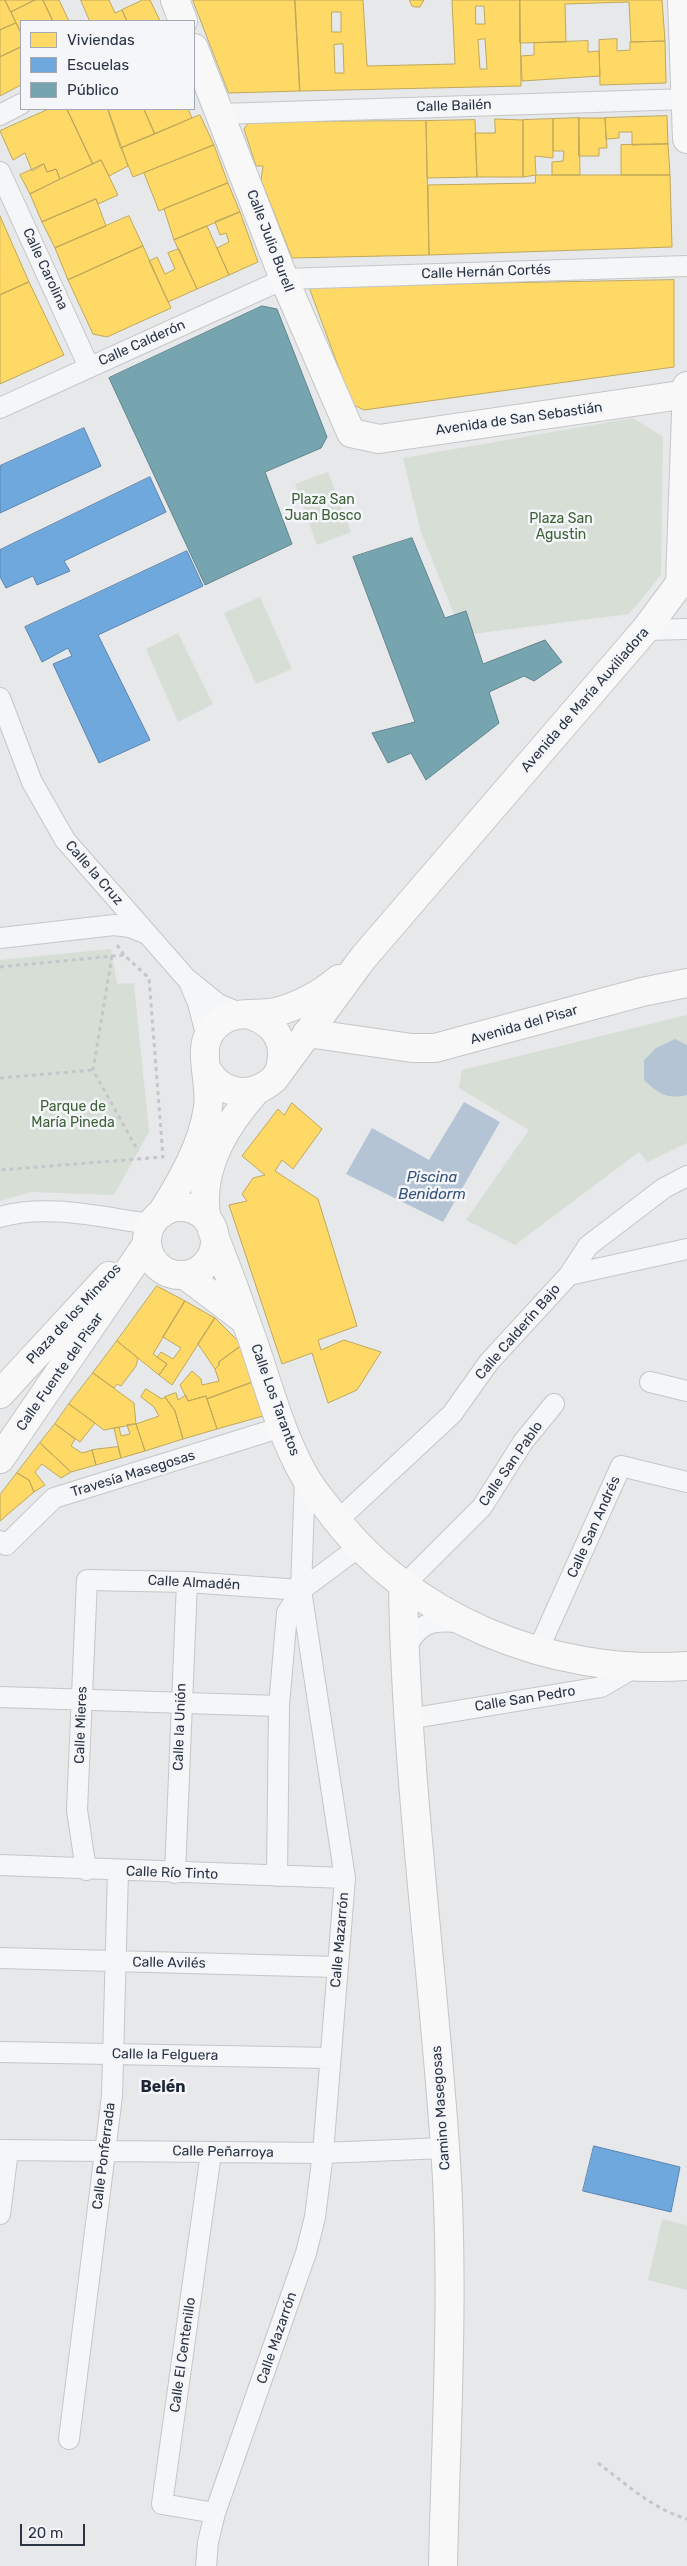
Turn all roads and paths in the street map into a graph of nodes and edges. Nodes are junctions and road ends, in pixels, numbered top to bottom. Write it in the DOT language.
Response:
graph roads {
  1 [pos="175,0"];
  2 [pos="682,0"];
  3 [pos="183,20"];
  4 [pos="195,50"];
  5 [pos="687,99"];
  6 [pos="20,105"];
  7 [pos="222,114"];
  8 [pos="0,115"];
  9 [pos="687,139"];
  10 [pos="0,172"];
  11 [pos="687,266"];
  12 [pos="284,279"];
  13 [pos="89,366"];
  14 [pos="687,391"];
  15 [pos="0,408"];
  16 [pos="351,433"];
  17 [pos="687,629"];
  18 [pos="645,630"];
  19 [pos="0,698"];
  20 [pos="147,934"];
  21 [pos="0,938"];
  22 [pos="112,956"];
  23 [pos="362,958"];
  24 [pos="0,968"];
  25 [pos="186,978"];
  26 [pos="687,982"];
  27 [pos="328,1004"];
  28 [pos="252,1016"];
  29 [pos="307,1032"];
  30 [pos="207,1038"];
  31 [pos="371,1042"];
  32 [pos="280,1069"];
  33 [pos="94,1070"];
  34 [pos="207,1070"];
  35 [pos="0,1078"];
  36 [pos="255,1092"];
  37 [pos="138,1151"];
  38 [pos="0,1170"];
  39 [pos="687,1176"];
  40 [pos="0,1217"];
  41 [pos="210,1225"];
  42 [pos="152,1229"];
  43 [pos="687,1249"];
  44 [pos="173,1272"];
  45 [pos="569,1275"];
  46 [pos="120,1285"];
  47 [pos="247,1322"];
  48 [pos="650,1382"];
  49 [pos="687,1390"];
  50 [pos="0,1394"];
  51 [pos="554,1404"];
  52 [pos="282,1427"];
  53 [pos="0,1459"];
  54 [pos="305,1476"];
  55 [pos="687,1482"];
  56 [pos="337,1521"];
  57 [pos="0,1541"];
  58 [pos="359,1547"];
  59 [pos="87,1580"];
  60 [pos="187,1582"];
  61 [pos="403,1586"];
  62 [pos="302,1590"];
  63 [pos="467,1624"];
  64 [pos="538,1650"];
  65 [pos="404,1652"];
  66 [pos="637,1666"];
  67 [pos="687,1666"];
  68 [pos="0,1697"];
  69 [pos="82,1699"];
  70 [pos="180,1702"];
  71 [pos="280,1706"];
  72 [pos="408,1719"];
  73 [pos="0,1865"];
  74 [pos="86,1870"];
  75 [pos="118,1871"];
  76 [pos="175,1873"];
  77 [pos="277,1876"];
  78 [pos="345,1878"];
  79 [pos="0,1958"];
  80 [pos="115,1962"];
  81 [pos="337,1967"];
  82 [pos="0,2052"];
  83 [pos="113,2054"];
  84 [pos="330,2058"];
  85 [pos="445,2148"];
  86 [pos="4,2150"];
  87 [pos="105,2151"];
  88 [pos="211,2153"];
  89 [pos="323,2153"];
  90 [pos="0,2214"];
  91 [pos="69,2439"];
  92 [pos="598,2462"];
  93 [pos="215,2513"];
  94 [pos="687,2519"];
  95 [pos="206,2566"];
  96 [pos="443,2566"];
  1 -- 3 [label="main road"];
  2 -- 5 [label="main road"];
  4 -- 7 [label="main road, Calle Julio Burell"];
  5 -- 7 [label="street, Calle Bailén"];
  5 -- 9 [label="main road"];
  6 -- 8 [label="street"];
  7 -- 12 [label="main road, Calle Julio Burell"];
  10 -- 13 [label="street, Calle Carolina"];
  11 -- 12 [label="street, Calle Hernán Cortés"];
  12 -- 13 [label="street, Calle Calderón"];
  12 -- 16 [label="main road, Calle Julio Burell"];
  13 -- 15 [label="street, Calle Calderón"];
  14 -- 16 [label="main road, Avenida de San Sebastián"];
  14 -- 18 [label="main road, Avenida de María Auxiliadora"];
  17 -- 18 [label="street"];
  18 -- 23 [label="main road, Avenida de María Auxiliadora"];
  19 -- 20 [label="street, Calle la Cruz"];
  20 -- 21 [label="street"];
  20 -- 25 [label="street, Calle la Cruz"];
  22 -- 24 [label="path"];
  22 -- 33 [label="path"];
  22 -- 38 [label="path"];
  23 -- 27 [label="main road, Avenida de María Auxiliadora"];
  23 -- 28 [label="main road, Avenida de María Auxiliadora"];
  25 -- 28 [label="street, Calle la Cruz"];
  25 -- 30 [label="street, Calle la Cruz"];
  26 -- 31 [label="main road, Avenida del Pisar"];
  27 -- 29 [label="main road, Avenida de María Auxiliadora"];
  27 -- 31 [label="main road, Avenida del Pisar"];
  28 -- 29 [label="street, Avenida del Pisar"];
  28 -- 30 [label="main road, Avenida de María Auxiliadora"];
  28 -- 32 [label="main road"];
  29 -- 31 [label="main road, Avenida del Pisar"];
  29 -- 32 [label="main road, Avenida de María Auxiliadora"];
  30 -- 34 [label="main road"];
  31 -- 32 [label="main road, Avenida del Pisar"];
  32 -- 36 [label="main road, Avenida de María Auxiliadora"];
  33 -- 35 [label="path"];
  33 -- 37 [label="path"];
  34 -- 36 [label="main road"];
  34 -- 42 [label="main road"];
  36 -- 41 [label="main road, Avenida de María Auxiliadora"];
  39 -- 45 [label="street, Calle Calderín Bajo"];
  40 -- 42 [label="street"];
  41 -- 42 [label="main road"];
  41 -- 44 [label="main road"];
  41 -- 47 [label="main road, Calle Los Tarantos"];
  42 -- 44 [label="main road"];
  42 -- 46 [label="main road, Calle Fuente del Pisar"];
  42 -- 50 [label="main road, Plaza de los Mineros"];
  43 -- 45 [label="street"];
  44 -- 46 [label="main road"];
  44 -- 47 [label="main road"];
  45 -- 56 [label="street, Calle Calderín Bajo"];
  46 -- 53 [label="main road, Calle Fuente del Pisar"];
  47 -- 52 [label="main road, Calle Los Tarantos"];
  48 -- 49 [label="street"];
  51 -- 61 [label="street, Calle San Pablo"];
  52 -- 54 [label="main road, Calle Los Tarantos"];
  52 -- 57 [label="street, Travesía Masegosas"];
  54 -- 56 [label="main road, Calle Los Tarantos"];
  54 -- 62 [label="street, Calle Los Tarantos"];
  55 -- 64 [label="street, Calle San Andrés"];
  56 -- 58 [label="main road"];
  58 -- 61 [label="main road"];
  58 -- 62 [label="street"];
  59 -- 60 [label="street, Calle Almadén"];
  59 -- 69 [label="street, Calle Mieres"];
  60 -- 62 [label="street, Calle Almadén"];
  60 -- 70 [label="street, Calle la Unión"];
  61 -- 63 [label="main road"];
  61 -- 65 [label="main road, Camino Masegosas"];
  62 -- 71 [label="street"];
  62 -- 78 [label="street, Calle Mazarrón"];
  63 -- 64 [label="main road"];
  63 -- 65 [label="street"];
  64 -- 66 [label="main road"];
  65 -- 72 [label="main road, Camino Masegosas"];
  66 -- 67 [label="main road"];
  66 -- 72 [label="street, Calle San Pedro"];
  68 -- 69 [label="street"];
  69 -- 70 [label="street"];
  69 -- 74 [label="street, Calle Mieres"];
  70 -- 71 [label="street"];
  70 -- 76 [label="street, Calle la Unión"];
  71 -- 77 [label="street"];
  72 -- 85 [label="main road, Camino Masegosas"];
  73 -- 74 [label="street, Calle Río Tinto"];
  74 -- 75 [label="street, Calle Río Tinto"];
  75 -- 76 [label="street, Calle Río Tinto"];
  75 -- 80 [label="street, Calle Ponferrada"];
  76 -- 77 [label="street, Calle Río Tinto"];
  77 -- 78 [label="street, Calle Río Tinto"];
  78 -- 81 [label="street, Calle Mazarrón"];
  79 -- 80 [label="street, Calle Avilés"];
  80 -- 81 [label="street, Calle Avilés"];
  80 -- 83 [label="street, Calle Ponferrada"];
  81 -- 84 [label="street, Calle Mazarrón"];
  82 -- 83 [label="street, Calle la Felguera"];
  83 -- 84 [label="street, Calle la Felguera"];
  83 -- 87 [label="street, Calle Ponferrada"];
  84 -- 89 [label="street, Calle Mazarrón"];
  85 -- 89 [label="street, Calle Peñarroya"];
  85 -- 96 [label="main road, Camino Masegosas"];
  86 -- 87 [label="street, Calle Peñarroya"];
  86 -- 90 [label="street"];
  87 -- 88 [label="street, Calle Peñarroya"];
  87 -- 91 [label="street, Calle Ponferrada"];
  88 -- 89 [label="street, Calle Peñarroya"];
  88 -- 93 [label="street, Calle El Centenillo"];
  89 -- 93 [label="street, Calle Mazarrón"];
  92 -- 94 [label="path"];
  93 -- 95 [label="street, Calle Mazarrón"];
}
